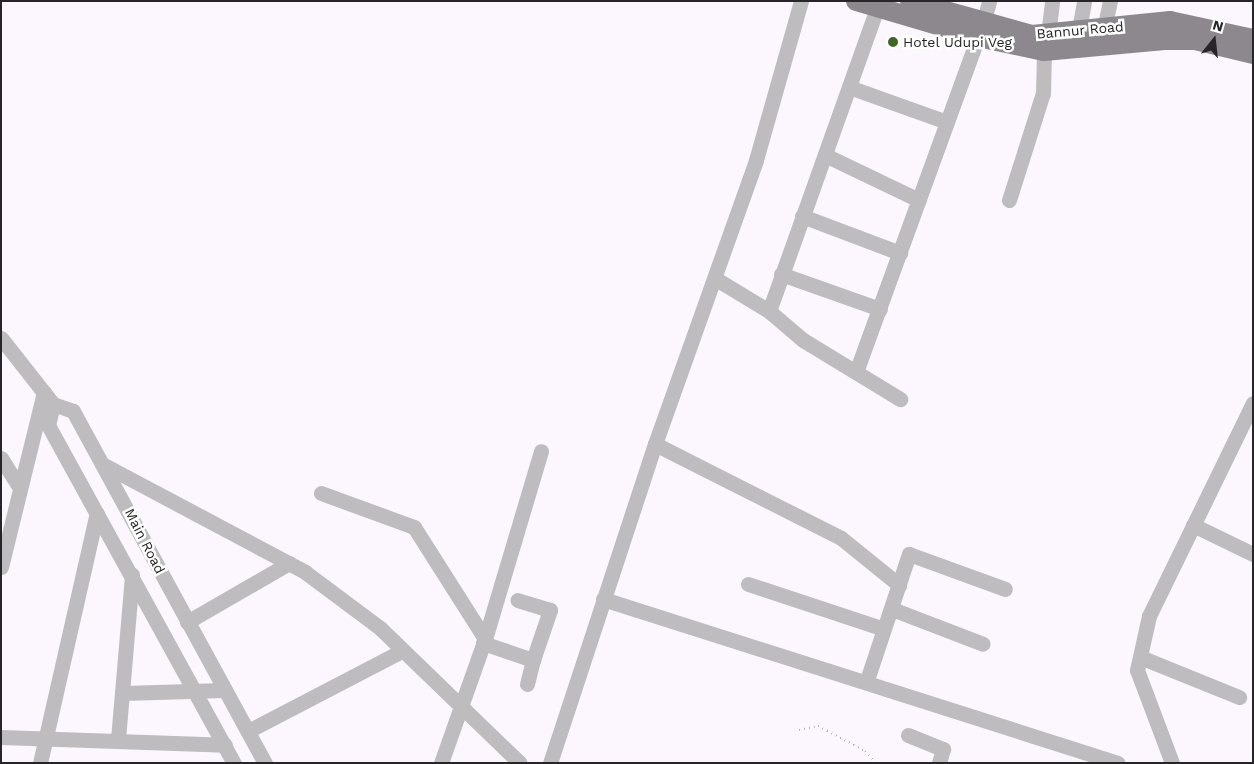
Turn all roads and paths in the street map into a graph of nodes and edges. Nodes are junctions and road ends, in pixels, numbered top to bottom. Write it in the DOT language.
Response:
graph roads {
  1 [pos="801,1"];
  2 [pos="856,1"];
  3 [pos="910,1"];
  4 [pos="989,1"];
  5 [pos="1052,1"];
  6 [pos="1084,1"];
  7 [pos="1110,1"];
  8 [pos="940,6"];
  9 [pos="877,8"];
  10 [pos="1104,28"];
  11 [pos="1079,30"];
  12 [pos="981,31"];
  13 [pos="1253,39"];
  14 [pos="1046,43"];
  15 [pos="1253,54"];
  16 [pos="849,87"];
  17 [pos="947,122"];
  18 [pos="825,155"];
  19 [pos="919,200"];
  20 [pos="1009,200"];
  21 [pos="802,216"];
  22 [pos="900,253"];
  23 [pos="781,274"];
  24 [pos="716,279"];
  25 [pos="880,309"];
  26 [pos="769,311"];
  27 [pos="1,338"];
  28 [pos="856,372"];
  29 [pos="48,398"];
  30 [pos="900,399"];
  31 [pos="1253,403"];
  32 [pos="655,444"];
  33 [pos="541,452"];
  34 [pos="1,458"];
  35 [pos="106,466"];
  36 [pos="18,484"];
  37 [pos="321,493"];
  38 [pos="97,513"];
  39 [pos="1193,526"];
  40 [pos="1253,554"];
  41 [pos="290,563"];
  42 [pos="1,567"];
  43 [pos="132,575"];
  44 [pos="748,584"];
  45 [pos="899,585"];
  46 [pos="1005,589"];
  47 [pos="603,599"];
  48 [pos="518,600"];
  49 [pos="892,609"];
  50 [pos="187,622"];
  51 [pos="884,630"];
  52 [pos="484,641"];
  53 [pos="983,644"];
  54 [pos="402,651"];
  55 [pos="1140,657"];
  56 [pos="533,660"];
  57 [pos="867,680"];
  58 [pos="527,684"];
  59 [pos="225,690"];
  60 [pos="122,692"];
  61 [pos="196,692"];
  62 [pos="1239,697"];
  63 [pos="459,706"];
  64 [pos="800,730"];
  65 [pos="248,732"];
  66 [pos="908,735"];
  67 [pos="1,737"];
  68 [pos="45,738"];
  69 [pos="118,739"];
  70 [pos="225,745"];
  71 [pos="40,763"];
  72 [pos="234,763"];
  73 [pos="265,763"];
  74 [pos="440,763"];
  75 [pos="520,763"];
  76 [pos="550,763"];
  77 [pos="876,763"];
  78 [pos="939,763"];
  79 [pos="1118,763"];
  80 [pos="1172,763"];
  1 -- 24 [label="street"];
  2 -- 9 [label="main road"];
  3 -- 8 [label="main road, Bannur Road"];
  4 -- 12 [label="street"];
  5 -- 14 [label="street"];
  6 -- 11 [label="street"];
  7 -- 10 [label="street"];
  8 -- 12 [label="main road, Bannur Road"];
  9 -- 12 [label="main road"];
  9 -- 16 [label="street"];
  10 -- 11 [label="main road, Bannur Road"];
  10 -- 13 [label="main road, Bannur Road"];
  11 -- 14 [label="main road, Bannur Road"];
  12 -- 14 [label="main road, Bannur Road"];
  12 -- 17 [label="street"];
  14 -- 15 [label="main road"];
  14 -- 20 [label="street"];
  16 -- 17 [label="street"];
  16 -- 18 [label="street"];
  17 -- 19 [label="street"];
  18 -- 19 [label="street"];
  18 -- 21 [label="street"];
  19 -- 22 [label="street"];
  21 -- 22 [label="street"];
  21 -- 23 [label="street"];
  22 -- 25 [label="street"];
  23 -- 25 [label="street"];
  23 -- 26 [label="street"];
  24 -- 26 [label="street"];
  24 -- 32 [label="street"];
  25 -- 28 [label="street"];
  26 -- 28 [label="street"];
  27 -- 29 [label="street, Main Road"];
  28 -- 30 [label="street"];
  29 -- 35 [label="street, Main Road"];
  29 -- 36 [label="street"];
  29 -- 38 [label="street"];
  31 -- 39 [label="street"];
  32 -- 45 [label="street"];
  32 -- 47 [label="street"];
  33 -- 52 [label="street"];
  34 -- 36 [label="street"];
  35 -- 41 [label="street"];
  35 -- 50 [label="street, Main Road"];
  36 -- 42 [label="street"];
  37 -- 52 [label="street"];
  38 -- 43 [label="street"];
  38 -- 68 [label="street"];
  39 -- 40 [label="street"];
  39 -- 55 [label="street"];
  41 -- 50 [label="street"];
  41 -- 54 [label="street"];
  43 -- 60 [label="street"];
  43 -- 61 [label="street"];
  44 -- 51 [label="street"];
  45 -- 46 [label="street"];
  45 -- 49 [label="street"];
  47 -- 57 [label="street"];
  47 -- 76 [label="street"];
  48 -- 56 [label="street"];
  49 -- 51 [label="street"];
  49 -- 53 [label="street"];
  50 -- 59 [label="street, Main Road"];
  51 -- 57 [label="street"];
  52 -- 56 [label="street"];
  52 -- 63 [label="street"];
  54 -- 63 [label="street"];
  54 -- 65 [label="street"];
  55 -- 62 [label="street"];
  55 -- 80 [label="street"];
  56 -- 58 [label="street"];
  57 -- 79 [label="street"];
  59 -- 61 [label="street"];
  59 -- 65 [label="street, Main Road"];
  60 -- 61 [label="street"];
  60 -- 69 [label="street"];
  61 -- 70 [label="street"];
  63 -- 74 [label="street"];
  63 -- 75 [label="street"];
  64 -- 77 [label="path"];
  65 -- 73 [label="street, Main Road"];
  66 -- 78 [label="street"];
  67 -- 68 [label="street"];
  68 -- 69 [label="street"];
  68 -- 71 [label="street"];
  69 -- 70 [label="street"];
  70 -- 72 [label="street"];
}
